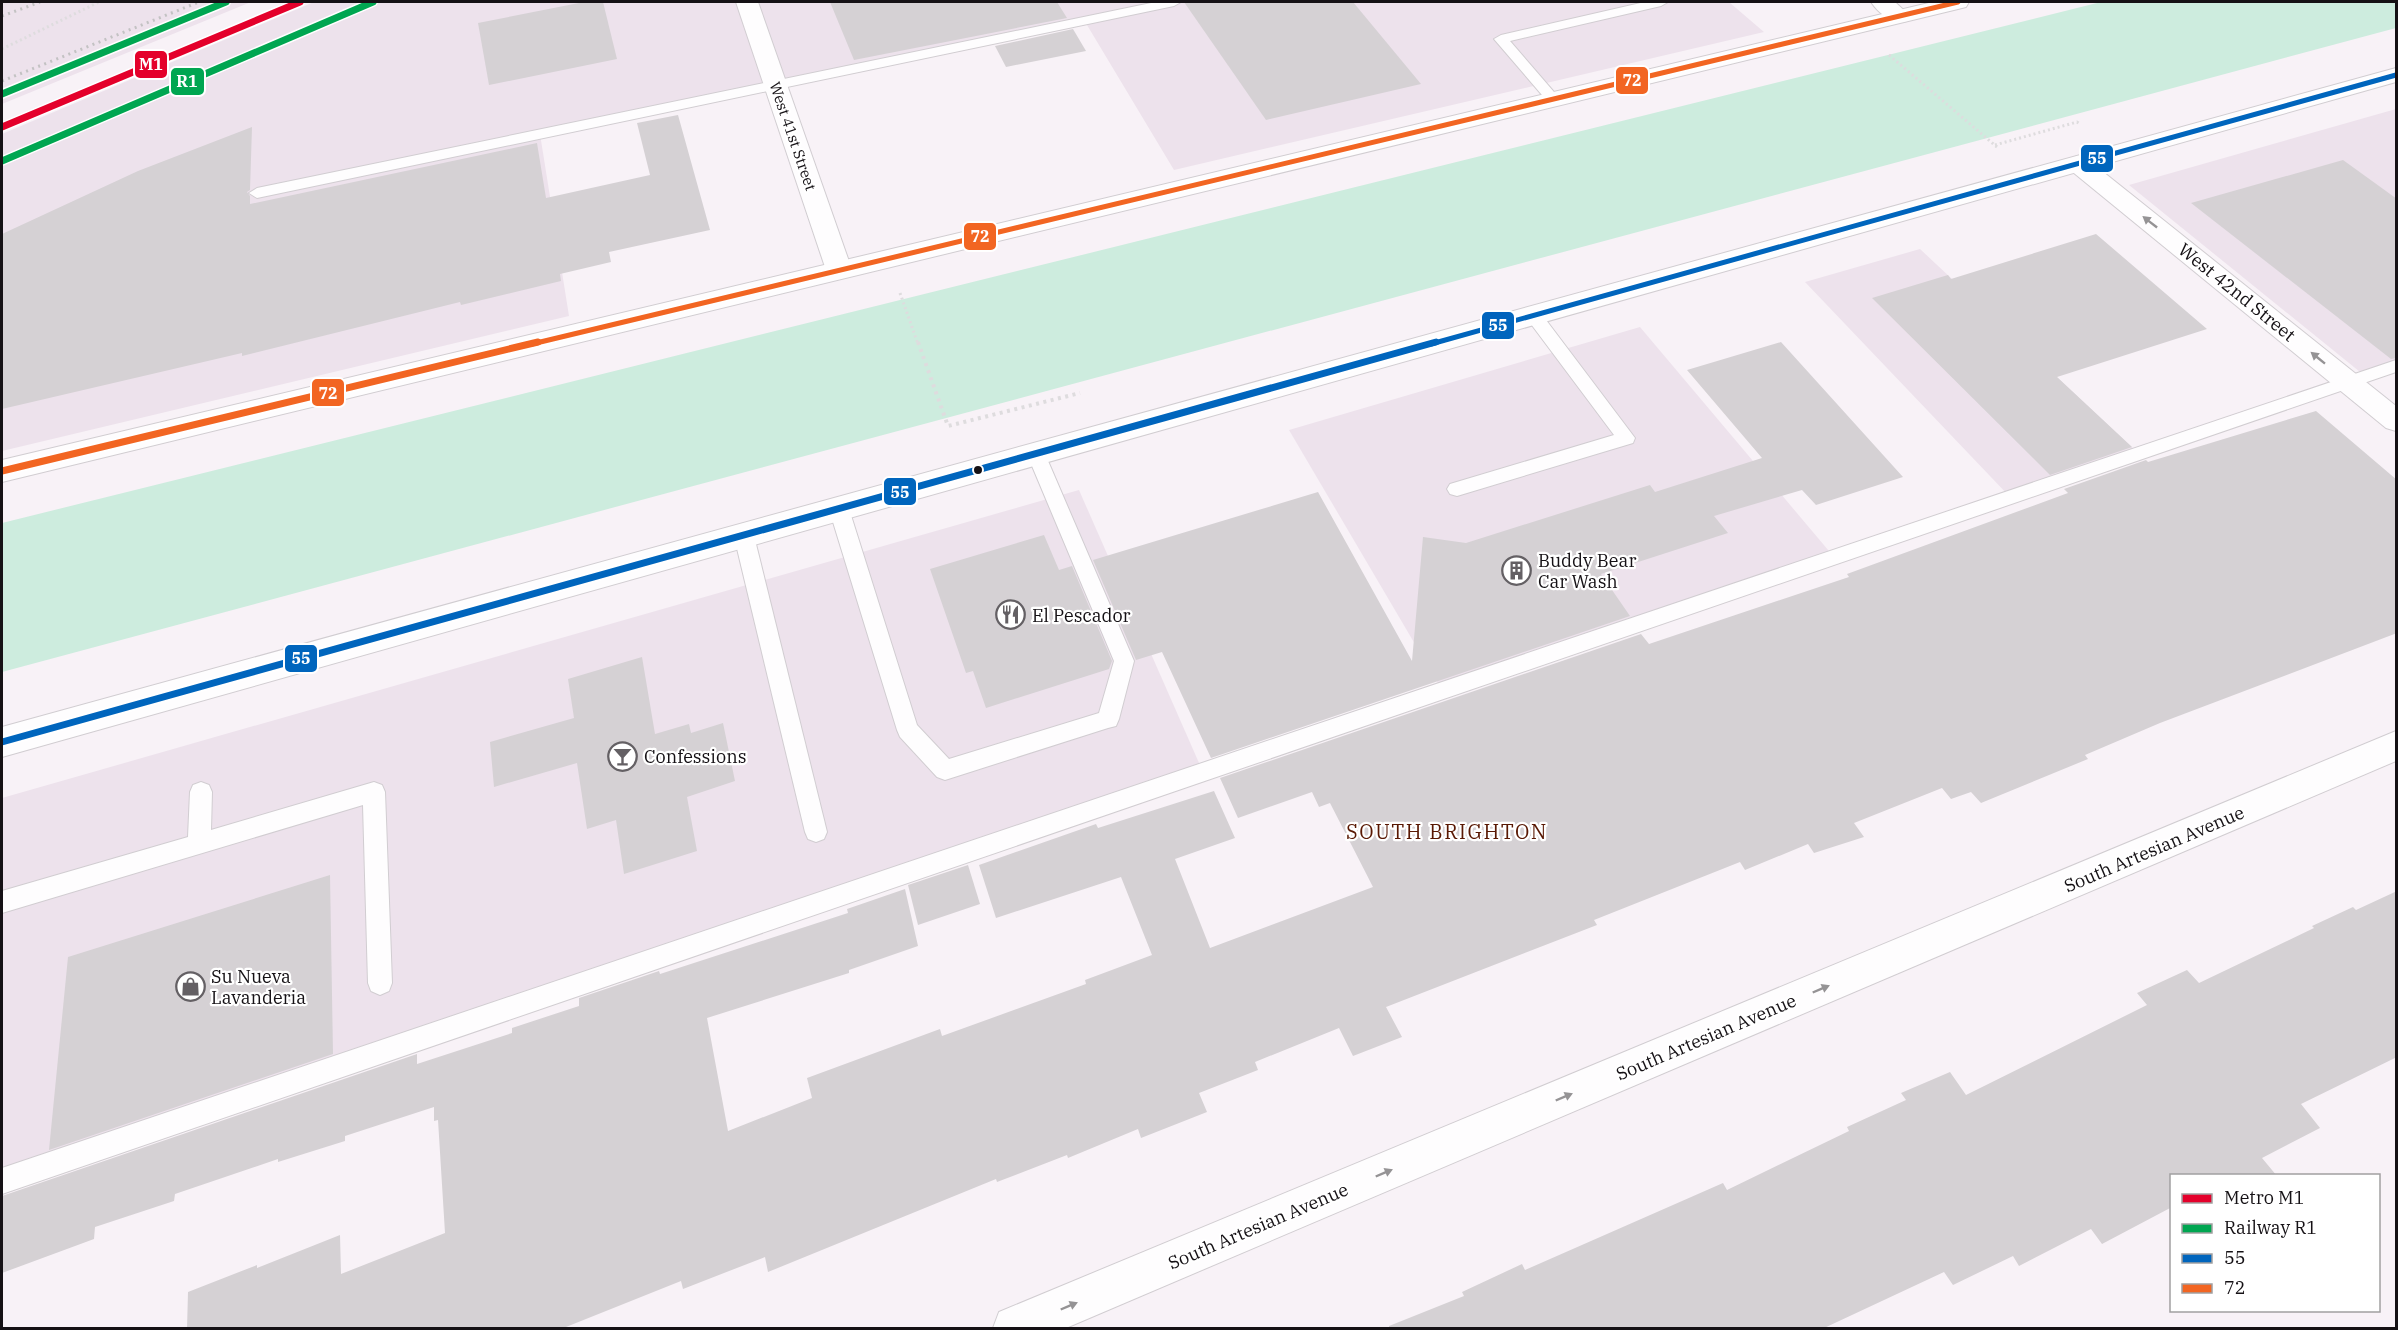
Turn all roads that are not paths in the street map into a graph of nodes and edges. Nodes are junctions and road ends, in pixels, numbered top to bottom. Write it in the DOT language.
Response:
graph roads {
  1 [pos="747,2"];
  2 [pos="1174,2"];
  3 [pos="1661,2"];
  4 [pos="1958,2"];
  5 [pos="1890,9"];
  6 [pos="2397,75"];
  7 [pos="775,85"];
  8 [pos="1553,99"];
  9 [pos="2078,164"];
  10 [pos="257,193"];
  11 [pos="839,270"];
  12 [pos="1534,316"];
  13 [pos="2397,366"];
  14 [pos="2348,382"];
  15 [pos="2397,421"];
  16 [pos="1036,454"];
  17 [pos="2,471"];
  18 [pos="1457,489"];
  19 [pos="839,509"];
  20 [pos="744,536"];
  21 [pos="2,742"];
  22 [pos="2397,746"];
  23 [pos="201,792"];
  24 [pos="816,832"];
  25 [pos="199,844"];
  26 [pos="2,902"];
  27 [pos="380,983"];
  28 [pos="2,1181"];
  29 [pos="1015,1329"];
  1 -- 7 [label="street, West 41st Street"];
  2 -- 7 [label="lane"];
  3 -- 8 [label="lane"];
  4 -- 5 [label="street"];
  5 -- 8 [label="street"];
  6 -- 9 [label="street"];
  7 -- 10 [label="lane"];
  7 -- 11 [label="street, West 41st Street"];
  8 -- 11 [label="street"];
  9 -- 12 [label="street"];
  14 -- 9 [label="street, West 42nd Street, one-way"];
  11 -- 17 [label="street"];
  12 -- 16 [label="street"];
  12 -- 18 [label="lane"];
  13 -- 14 [label="lane"];
  14 -- 15 [label="street, West 42nd Street"];
  14 -- 28 [label="lane"];
  16 -- 19 [label="street"];
  16 -- 19 [label="lane"];
  19 -- 20 [label="street"];
  20 -- 21 [label="street"];
  20 -- 24 [label="lane"];
  29 -- 22 [label="street, South Artesian Avenue, one-way"];
  23 -- 25 [label="lane"];
  25 -- 26 [label="lane"];
  25 -- 27 [label="lane"];
}
